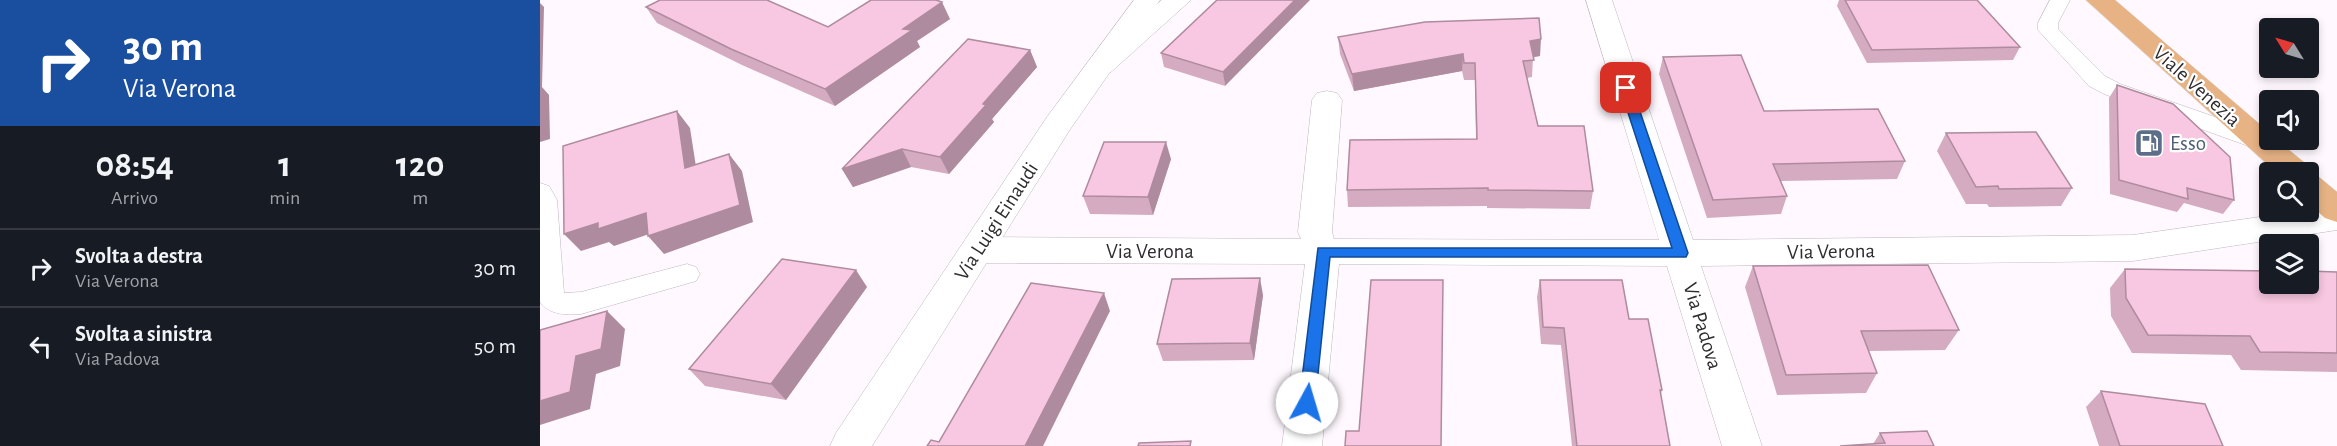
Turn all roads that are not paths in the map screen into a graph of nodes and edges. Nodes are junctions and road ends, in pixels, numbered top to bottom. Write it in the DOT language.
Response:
graph roads {
  1 [pos="1147,0"];
  2 [pos="1178,0"];
  3 [pos="1599,0"];
  4 [pos="2060,0"];
  5 [pos="2099,0"];
  6 [pos="1095,70"];
  7 [pos="1327,100"];
  8 [pos="2259,141"];
  9 [pos="2269,150"];
  10 [pos="2283,162"];
  11 [pos="540,192"];
  12 [pos="2319,194"];
  13 [pos="2337,210"];
  14 [pos="2337,218"];
  15 [pos="977,250"];
  16 [pos="1323,252"];
  17 [pos="1681,253"];
  18 [pos="687,274"];
  19 [pos="850,446"];
  20 [pos="1302,446"];
  21 [pos="1742,446"];
  1 -- 6 [label="street, Via Luigi Einaudi"];
  2 -- 6 [label="street"];
  3 -- 17 [label="street, Via Padova"];
  4 -- 8 [label="lane"];
  5 -- 8 [label="main road, Viale Venezia"];
  6 -- 15 [label="street, Via Luigi Einaudi"];
  7 -- 16 [label="street"];
  9 -- 10 [label="main road, Viale Venezia"];
  11 -- 18 [label="lane"];
  12 -- 13 [label="main road"];
  14 -- 17 [label="street, Via Verona"];
  15 -- 16 [label="street, Via Verona"];
  15 -- 19 [label="street, Via Luigi Einaudi"];
  16 -- 17 [label="street, Via Verona"];
  16 -- 20 [label="street"];
  17 -- 21 [label="street, Via Padova"];
}
